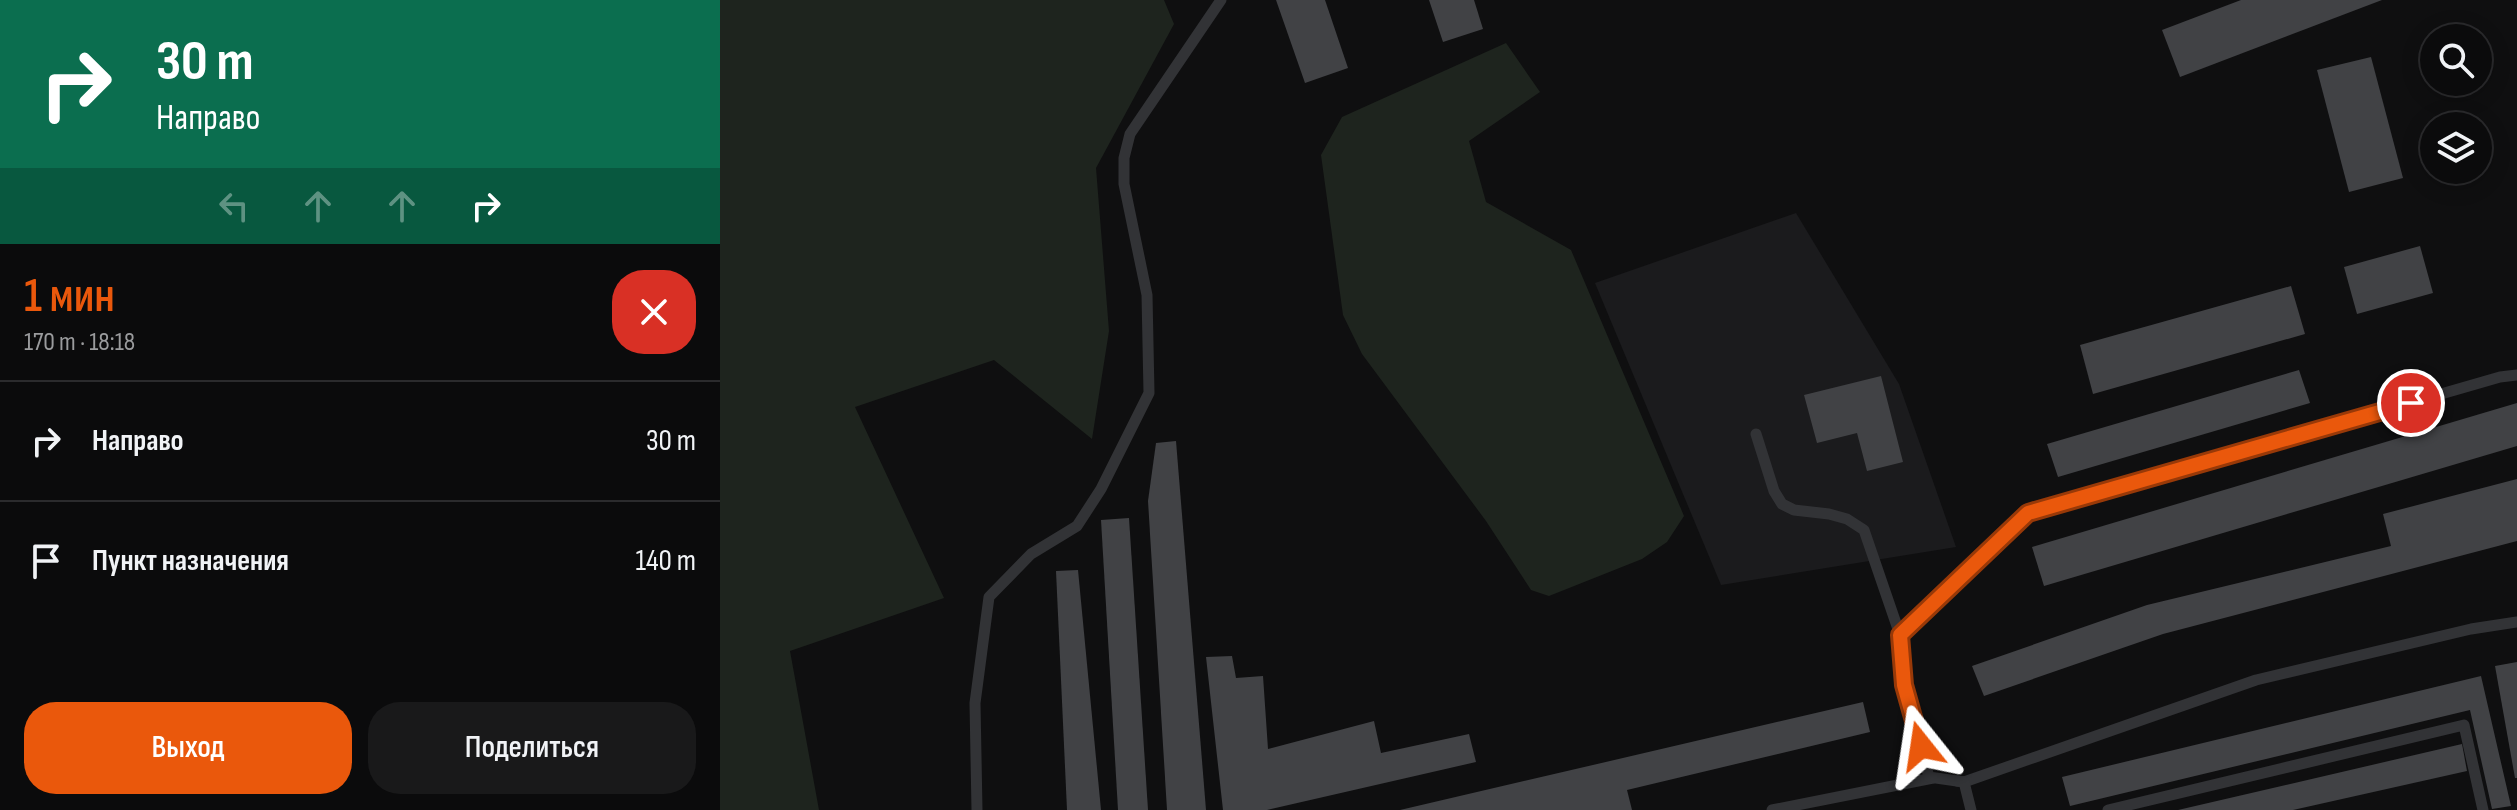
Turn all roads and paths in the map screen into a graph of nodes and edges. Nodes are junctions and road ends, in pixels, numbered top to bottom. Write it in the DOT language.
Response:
graph roads {
  1 [pos="1221,0"];
  2 [pos="2517,375"];
  3 [pos="1756,434"];
  4 [pos="2517,622"];
  5 [pos="1900,635"];
  6 [pos="1929,777"];
  7 [pos="1964,782"];
  8 [pos="977,810"];
  9 [pos="1772,810"];
  10 [pos="1971,810"];
  11 [pos="2108,810"];
  12 [pos="2483,810"];
  1 -- 8 [label="lane"];
  2 -- 5 [label="lane"];
  3 -- 5 [label="lane"];
  4 -- 7 [label="lane"];
  5 -- 6 [label="lane"];
  6 -- 7 [label="lane"];
  6 -- 9 [label="lane"];
  7 -- 10 [label="lane"];
  11 -- 12 [label="lane"];
}
